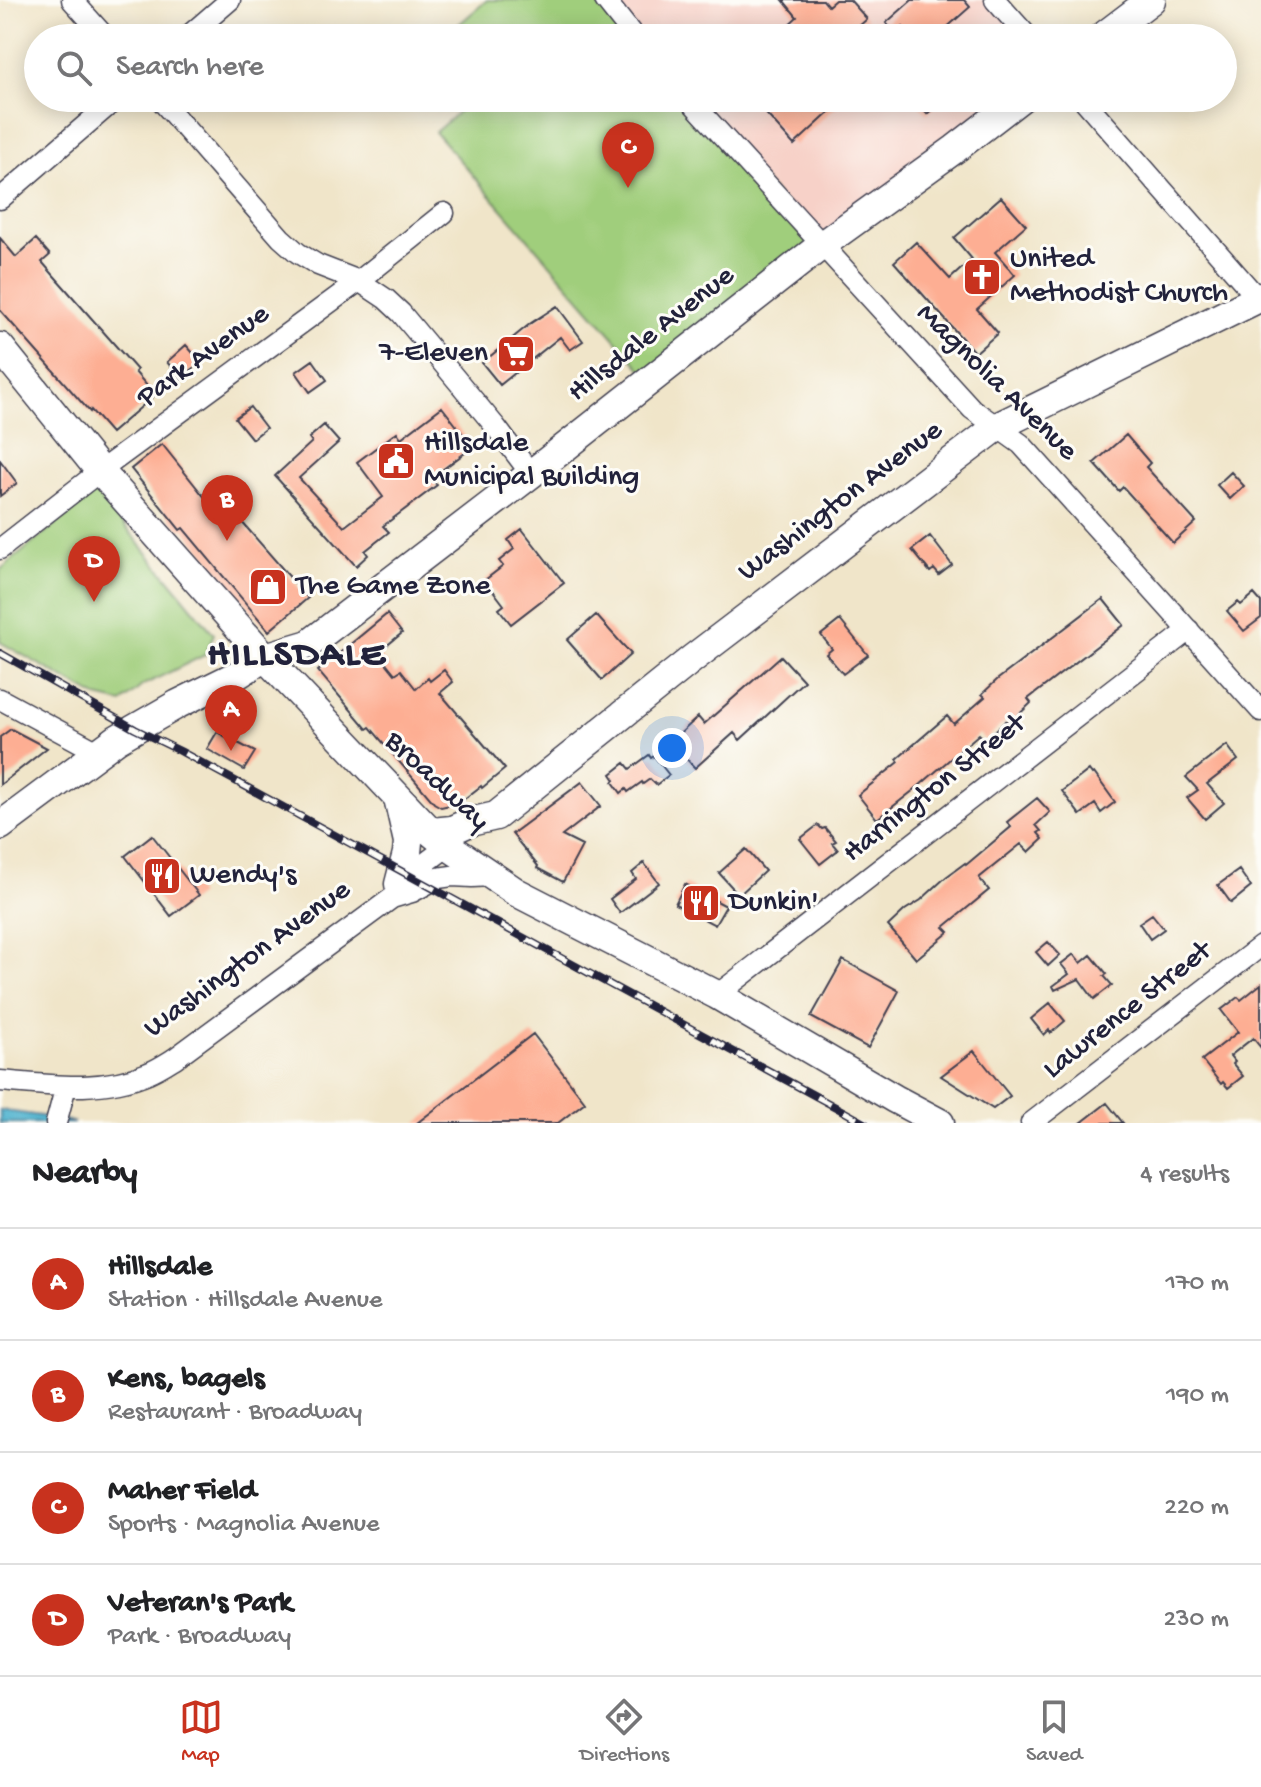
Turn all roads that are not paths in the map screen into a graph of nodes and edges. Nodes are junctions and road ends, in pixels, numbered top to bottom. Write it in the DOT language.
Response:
graph roads {
  1 [pos="72,0"];
  2 [pos="230,0"];
  3 [pos="605,0"];
  4 [pos="995,0"];
  5 [pos="1151,0"];
  6 [pos="93,24"];
  7 [pos="202,24"];
  8 [pos="624,24"];
  9 [pos="1016,24"];
  10 [pos="1119,24"];
  11 [pos="101,112"];
  12 [pos="171,112"];
  13 [pos="701,112"];
  14 [pos="1003,112"];
  15 [pos="1094,112"];
  16 [pos="0,199"];
  17 [pos="444,213"];
  18 [pos="822,245"];
  19 [pos="359,281"];
  20 [pos="1260,299"];
  21 [pos="0,347"];
  22 [pos="997,427"];
  23 [pos="100,471"];
  24 [pos="531,474"];
  25 [pos="0,549"];
  26 [pos="1189,630"];
  27 [pos="265,657"];
  28 [pos="0,699"];
  29 [pos="1261,711"];
  30 [pos="98,752"];
  31 [pos="398,797"];
  32 [pos="496,816"];
  33 [pos="0,826"];
  34 [pos="440,839"];
  35 [pos="492,876"];
  36 [pos="395,891"];
  37 [pos="1261,946"];
  38 [pos="717,995"];
  39 [pos="0,1081"];
  40 [pos="66,1086"];
  41 [pos="57,1118"];
  42 [pos="940,1123"];
  43 [pos="1031,1123"];
  1 -- 6 [label="street"];
  2 -- 7 [label="street"];
  3 -- 8 [label="street"];
  4 -- 9 [label="street"];
  5 -- 10 [label="street"];
  11 -- 16 [label="street"];
  12 -- 19 [label="street"];
  13 -- 18 [label="street, Magnolia Avenue"];
  14 -- 18 [label="street, Hillsdale Avenue"];
  15 -- 20 [label="street"];
  17 -- 19 [label="street, Park Avenue"];
  18 -- 22 [label="street, Magnolia Avenue"];
  18 -- 24 [label="street, Hillsdale Avenue"];
  19 -- 23 [label="street, Park Avenue"];
  19 -- 24 [label="street"];
  20 -- 22 [label="street, Washington Avenue"];
  21 -- 23 [label="street, Broadway"];
  22 -- 26 [label="street, Magnolia Avenue"];
  22 -- 32 [label="street, Washington Avenue"];
  23 -- 25 [label="street, Park Avenue"];
  23 -- 27 [label="street, Broadway"];
  24 -- 27 [label="street, Hillsdale Avenue"];
  26 -- 29 [label="street, Magnolia Avenue"];
  26 -- 38 [label="street, Harrington Street"];
  27 -- 30 [label="street, Hillsdale Avenue"];
  27 -- 31 [label="street, Broadway"];
  28 -- 30 [label="street"];
  30 -- 33 [label="street, Hillsdale Avenue"];
  31 -- 34 [label="street, Broadway"];
  31 -- 36 [label="street"];
  32 -- 34 [label="street, Washington Avenue"];
  32 -- 35 [label="street"];
  34 -- 35 [label="street, Broadway"];
  34 -- 36 [label="street, Washington Avenue"];
  35 -- 36 [label="street, Washington Avenue"];
  35 -- 38 [label="street, Broadway"];
  36 -- 40 [label="street, Washington Avenue"];
  37 -- 43 [label="street, Lawrence Street"];
  38 -- 42 [label="street, Broadway"];
  39 -- 40 [label="street, Washington Avenue"];
  40 -- 41 [label="street"];
}
